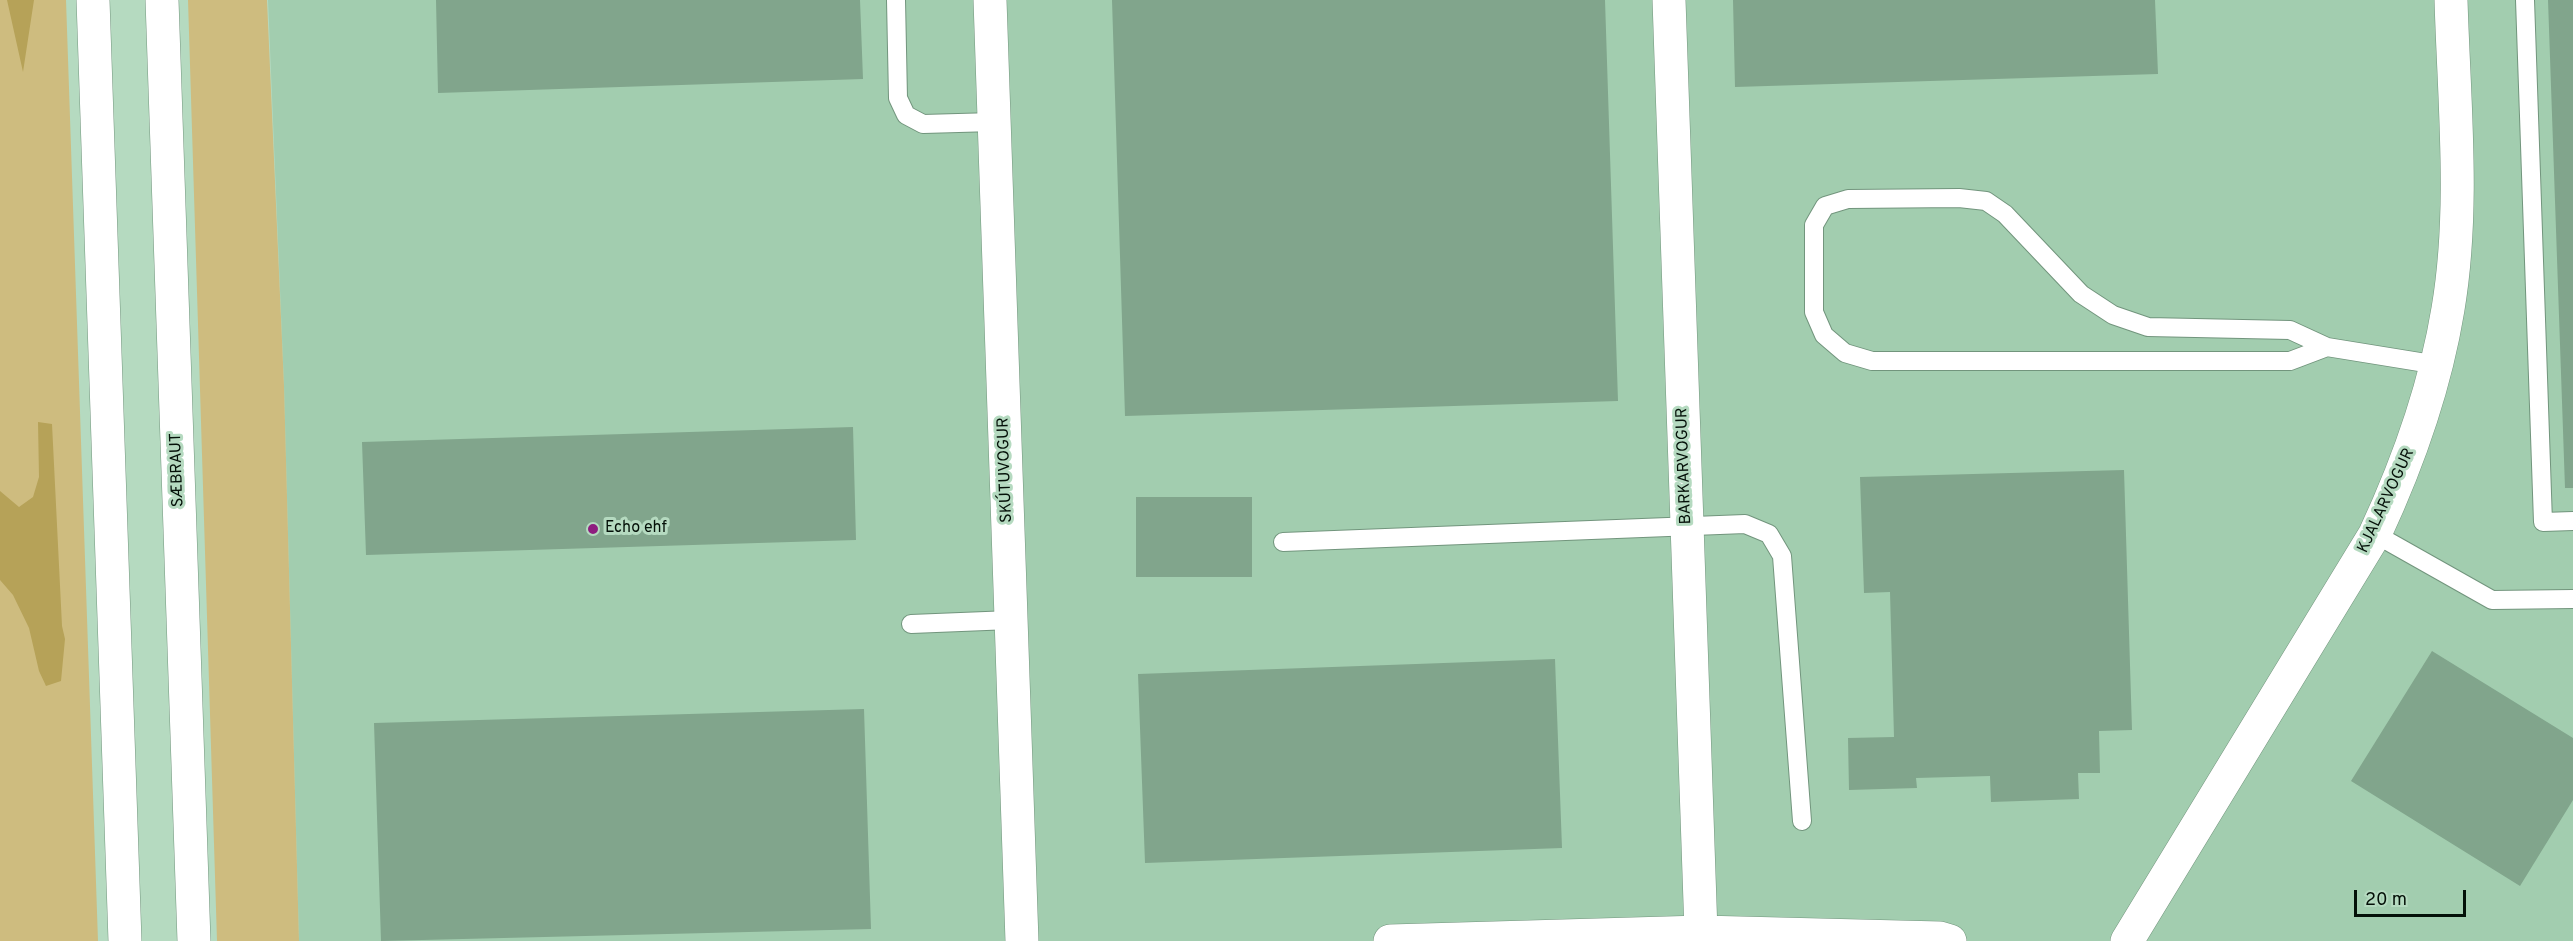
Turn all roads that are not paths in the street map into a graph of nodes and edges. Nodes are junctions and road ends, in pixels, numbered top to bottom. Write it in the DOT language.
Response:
graph roads {
  1 [pos="93,0"];
  2 [pos="162,0"];
  3 [pos="896,0"];
  4 [pos="990,0"];
  5 [pos="1669,0"];
  6 [pos="2451,0"];
  7 [pos="2524,0"];
  8 [pos="994,122"];
  9 [pos="2327,346"];
  10 [pos="2438,365"];
  11 [pos="2573,521"];
  12 [pos="1687,526"];
  13 [pos="2375,534"];
  14 [pos="1283,542"];
  15 [pos="2573,599"];
  16 [pos="1011,620"];
  17 [pos="910,624"];
  18 [pos="1802,821"];
  19 [pos="1701,937"];
  20 [pos="125,941"];
  21 [pos="194,941"];
  22 [pos="1022,941"];
  23 [pos="1390,941"];
  24 [pos="1950,941"];
  25 [pos="2127,941"];
  1 -- 20 [label="main road"];
  2 -- 21 [label="main road, SÆBRAUT"];
  3 -- 8 [label="lane"];
  4 -- 8 [label="main road, SKÚTUVOGUR"];
  5 -- 12 [label="main road, BARKARVOGUR"];
  6 -- 10 [label="main road, KJALARVOGUR"];
  7 -- 11 [label="lane"];
  8 -- 16 [label="main road, SKÚTUVOGUR"];
  9 -- 9 [label="lane"];
  9 -- 10 [label="lane"];
  10 -- 13 [label="main road, KJALARVOGUR"];
  12 -- 14 [label="lane"];
  12 -- 18 [label="lane"];
  12 -- 19 [label="main road, BARKARVOGUR"];
  13 -- 15 [label="lane"];
  13 -- 25 [label="main road, KJALARVOGUR"];
  16 -- 17 [label="lane"];
  16 -- 22 [label="main road, SKÚTUVOGUR"];
  19 -- 23 [label="main road"];
  19 -- 24 [label="main road"];
}
